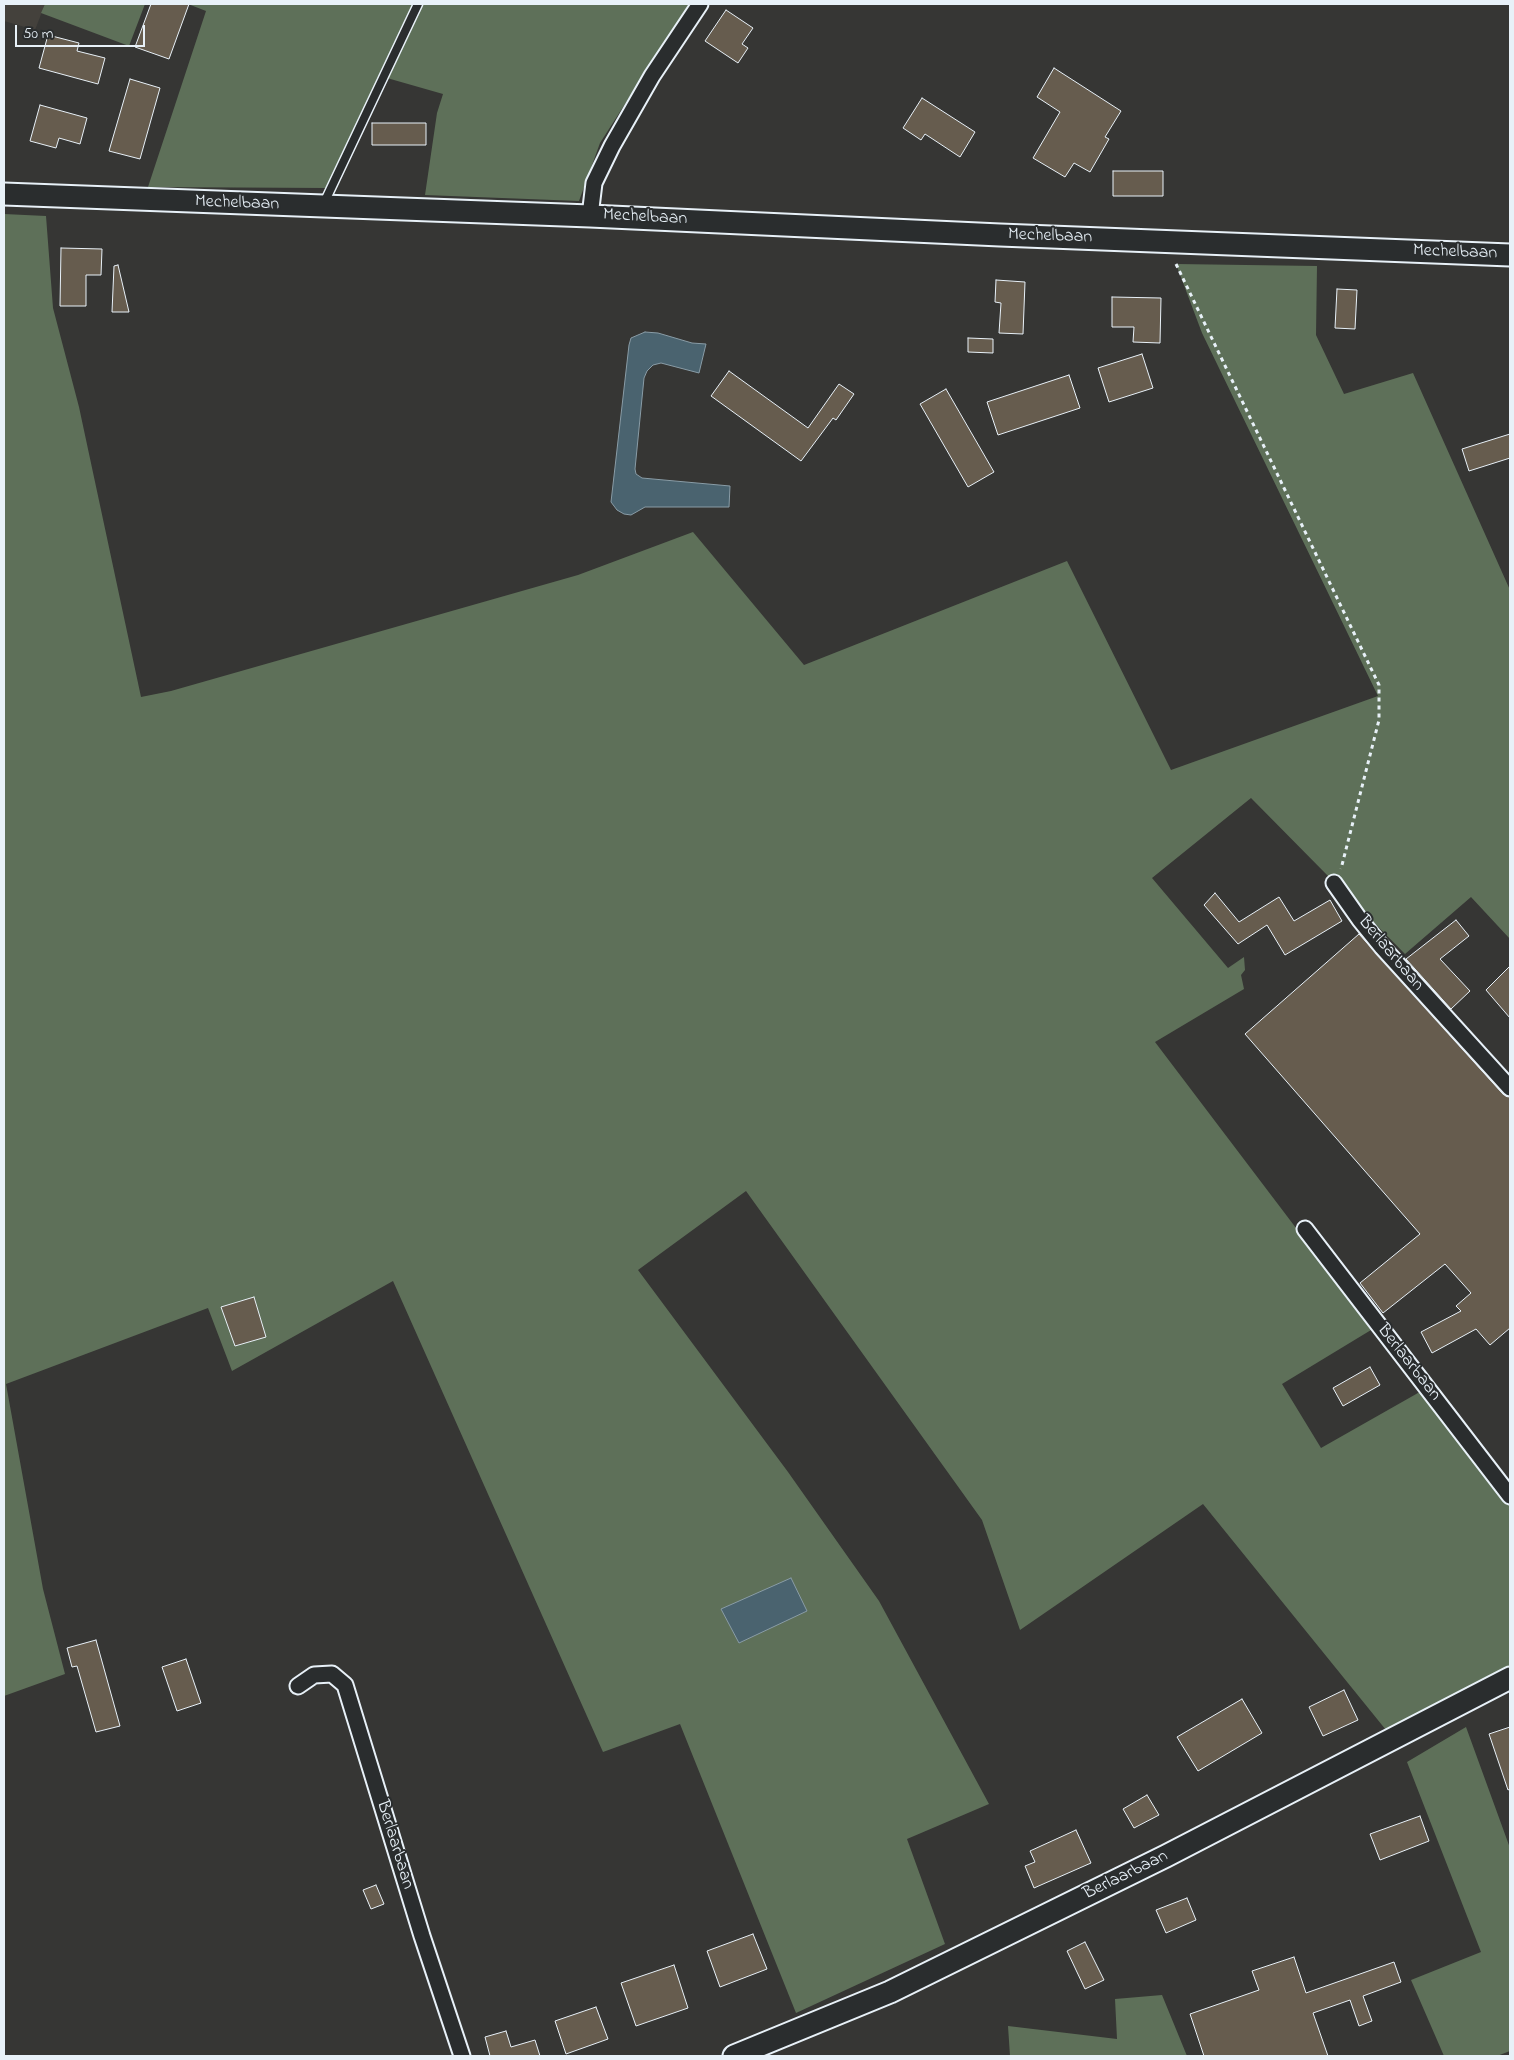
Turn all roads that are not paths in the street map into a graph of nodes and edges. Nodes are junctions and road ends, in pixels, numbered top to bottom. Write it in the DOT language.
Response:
graph roads {
  1 [pos="418,4"];
  2 [pos="700,4"];
  3 [pos="4,194"];
  4 [pos="322,207"];
  5 [pos="590,216"];
  6 [pos="1510,255"];
  7 [pos="1336,885"];
  8 [pos="1510,1088"];
  9 [pos="1305,1229"];
  10 [pos="1510,1496"];
  11 [pos="1510,1678"];
  12 [pos="298,1686"];
  13 [pos="462,2056"];
  14 [pos="734,2056"];
  1 -- 4 [label="lane"];
  2 -- 5 [label="street, Mechelbaan"];
  3 -- 4 [label="street, Mechelbaan"];
  4 -- 5 [label="street, Mechelbaan"];
  5 -- 6 [label="street, Mechelbaan"];
  7 -- 8 [label="street, Berlaarbaan"];
  9 -- 10 [label="street, Berlaarbaan"];
  11 -- 14 [label="street, Berlaarbaan"];
  12 -- 13 [label="street, Berlaarbaan"];
}
